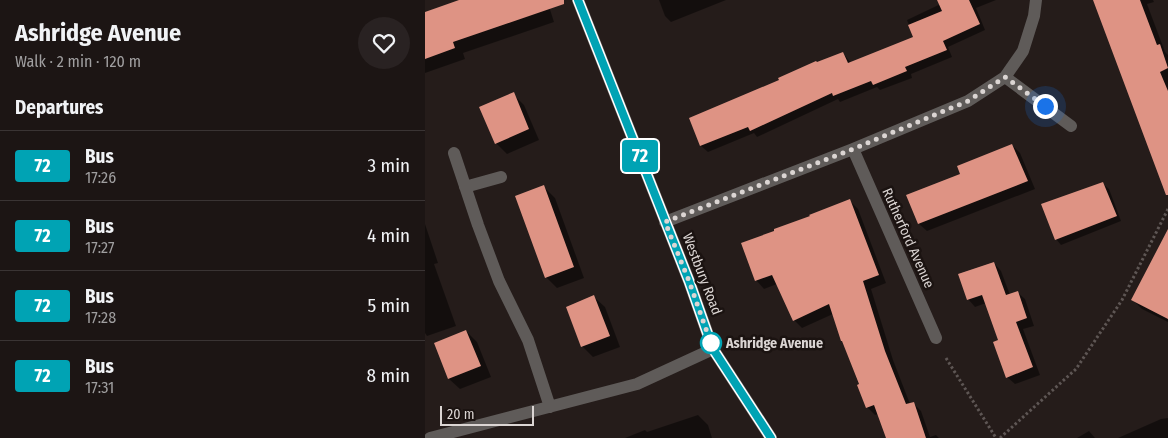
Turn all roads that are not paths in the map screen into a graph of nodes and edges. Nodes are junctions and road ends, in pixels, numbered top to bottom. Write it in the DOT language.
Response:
graph roads {
  1 [pos="578,0"];
  2 [pos="1036,0"];
  3 [pos="1005,77"];
  4 [pos="1071,126"];
  5 [pos="853,149"];
  6 [pos="454,153"];
  7 [pos="501,177"];
  8 [pos="465,187"];
  9 [pos="665,222"];
  10 [pos="936,338"];
  11 [pos="713,349"];
  12 [pos="551,407"];
  13 [pos="430,438"];
  14 [pos="771,438"];
  1 -- 9 [label="street, Westbury Road"];
  2 -- 3 [label="street"];
  3 -- 4 [label="street"];
  3 -- 5 [label="street"];
  5 -- 9 [label="street"];
  5 -- 10 [label="street, Rutherford Avenue"];
  6 -- 8 [label="street"];
  7 -- 8 [label="street"];
  8 -- 12 [label="street"];
  9 -- 11 [label="street, Westbury Road"];
  11 -- 12 [label="street"];
  11 -- 14 [label="street, Westbury Road"];
  12 -- 13 [label="street"];
}
